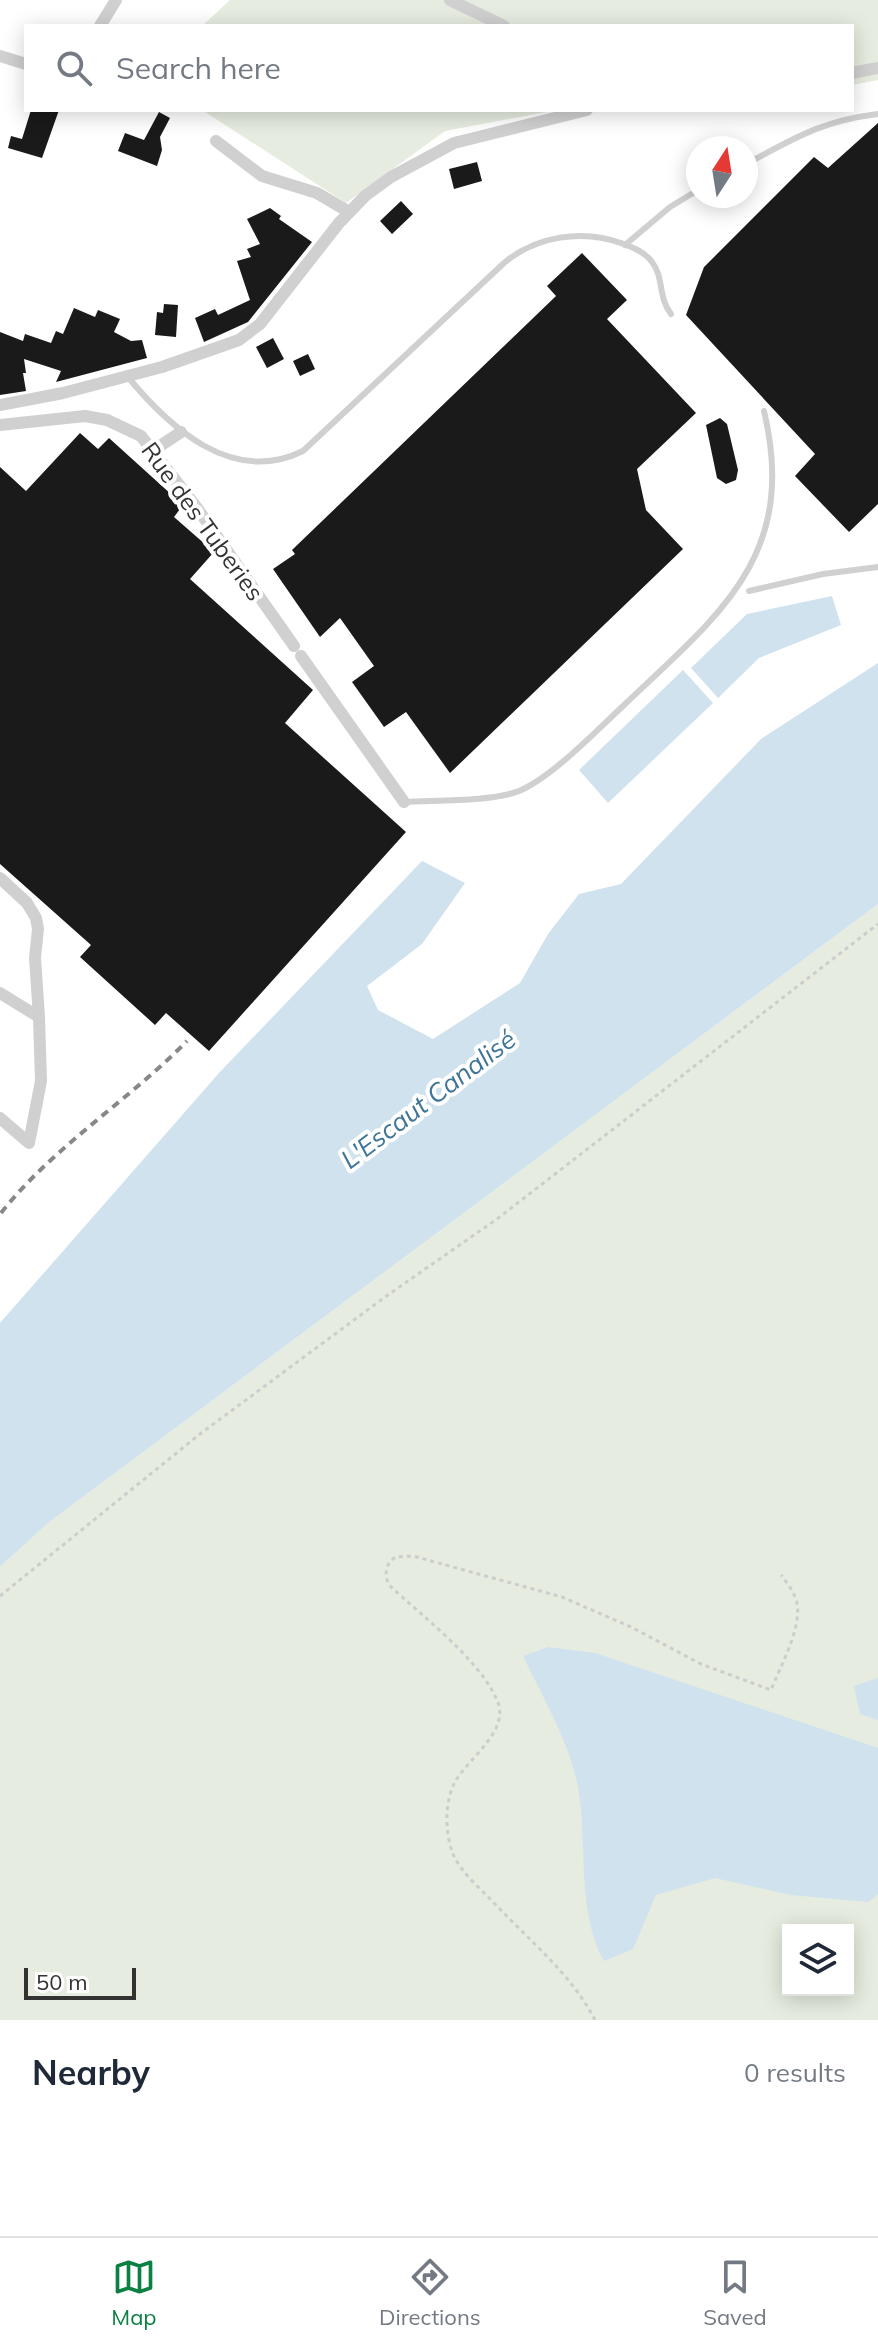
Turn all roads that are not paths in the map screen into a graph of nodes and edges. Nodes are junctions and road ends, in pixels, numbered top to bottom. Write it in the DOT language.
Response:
graph roads {
  1 [pos="116,0"];
  2 [pos="450,0"];
  3 [pos="101,24"];
  4 [pos="500,24"];
  5 [pos="0,56"];
  6 [pos="24,63"];
  7 [pos="878,68"];
  8 [pos="854,73"];
  9 [pos="578,112"];
  10 [pos="878,114"];
  11 [pos="216,141"];
  12 [pos="758,158"];
  13 [pos="686,197"];
  14 [pos="349,212"];
  15 [pos="625,245"];
  16 [pos="671,314"];
  17 [pos="127,376"];
  18 [pos="0,405"];
  19 [pos="764,411"];
  20 [pos="0,425"];
  21 [pos="181,432"];
  22 [pos="154,450"];
  23 [pos="878,567"];
  24 [pos="749,591"];
  25 [pos="404,802"];
  26 [pos="0,878"];
  27 [pos="0,993"];
  28 [pos="39,1017"];
  29 [pos="0,1118"];
  1 -- 3 [label="street"];
  2 -- 4 [label="street"];
  5 -- 6 [label="street"];
  7 -- 8 [label="street"];
  9 -- 14 [label="street"];
  10 -- 12 [label="lane"];
  11 -- 14 [label="street"];
  13 -- 15 [label="lane"];
  14 -- 17 [label="street"];
  15 -- 16 [label="lane"];
  15 -- 21 [label="lane"];
  17 -- 18 [label="street"];
  17 -- 21 [label="lane"];
  19 -- 25 [label="lane"];
  20 -- 22 [label="street, Rue des Tuberies"];
  21 -- 22 [label="street"];
  22 -- 25 [label="street, Rue des Tuberies"];
  23 -- 24 [label="lane"];
  26 -- 28 [label="street"];
  27 -- 28 [label="street"];
  28 -- 29 [label="street"];
}
